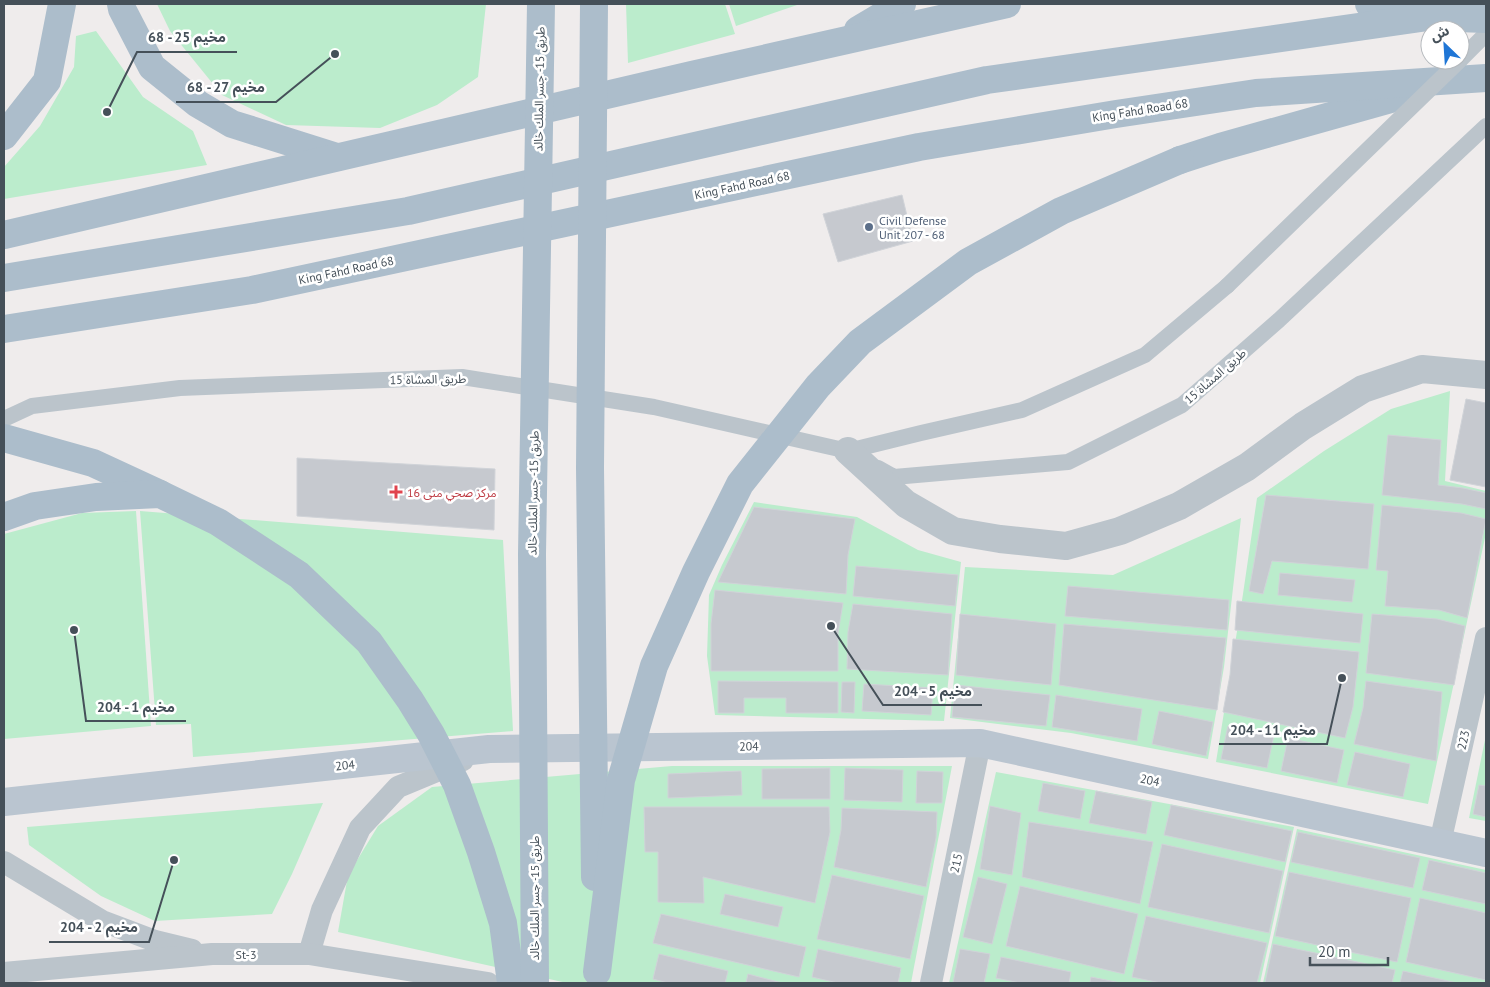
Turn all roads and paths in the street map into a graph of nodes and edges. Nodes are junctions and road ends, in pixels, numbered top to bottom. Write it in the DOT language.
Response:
graph roads {
  1 [pos="62,4"];
  2 [pos="541,4"];
  3 [pos="594,4"];
  4 [pos="902,4"];
  5 [pos="1007,4"];
  6 [pos="1369,4"];
  7 [pos="121,7"];
  8 [pos="1428,17"];
  9 [pos="1486,19"];
  10 [pos="1486,34"];
  11 [pos="839,42"];
  12 [pos="1470,63"];
  13 [pos="1458,70"];
  14 [pos="1464,70"];
  15 [pos="1466,70"];
  16 [pos="1486,126"];
  17 [pos="4,136"];
  18 [pos="339,158"];
  19 [pos="4,236"];
  20 [pos="4,278"];
  21 [pos="4,329"];
  22 [pos="1486,375"];
  23 [pos="4,419"];
  24 [pos="4,438"];
  25 [pos="848,451"];
  26 [pos="160,494"];
  27 [pos="4,517"];
  28 [pos="1486,638"];
  29 [pos="980,743"];
  30 [pos="489,749"];
  31 [pos="4,802"];
  32 [pos="1440,843"];
  33 [pos="1486,853"];
  34 [pos="4,862"];
  35 [pos="212,954"];
  36 [pos="309,954"];
  37 [pos="4,973"];
  38 [pos="597,978"];
  39 [pos="488,983"];
  40 [pos="511,983"];
  41 [pos="534,983"];
  42 [pos="931,983"];
  1 -- 17 [label="main road"];
  2 -- 41 [label="main road, طريق 15- جسر الملك خالد, bridge"];
  3 -- 38 [label="main road, bridge"];
  4 -- 11 [label="main road"];
  5 -- 11 [label="main road"];
  6 -- 8 [label="main road"];
  7 -- 18 [label="main road"];
  8 -- 9 [label="main road"];
  8 -- 20 [label="main road"];
  10 -- 12 [label="street, طريق المشاة 15"];
  11 -- 18 [label="main road"];
  13 -- 21 [label="main road, King Fahd Road 68"];
  14 -- 38 [label="main road, bridge"];
  15 -- 25 [label="street, طريق المشاة 15, bridge"];
  16 -- 25 [label="street, طريق المشاة 15"];
  18 -- 19 [label="main road"];
  22 -- 25 [label="street"];
  23 -- 25 [label="street, طريق المشاة 15"];
  24 -- 26 [label="main road"];
  26 -- 27 [label="main road, bridge"];
  26 -- 40 [label="main road, bridge"];
  28 -- 32 [label="street, 223"];
  29 -- 30 [label="main road, 204"];
  29 -- 32 [label="main road, 204"];
  29 -- 42 [label="street, 215"];
  30 -- 31 [label="main road, 204"];
  30 -- 36 [label="street"];
  32 -- 33 [label="main road, 204"];
  34 -- 35 [label="street"];
  35 -- 36 [label="street, St-3"];
  35 -- 37 [label="street, St-3"];
  36 -- 39 [label="street, St-3"];
}
